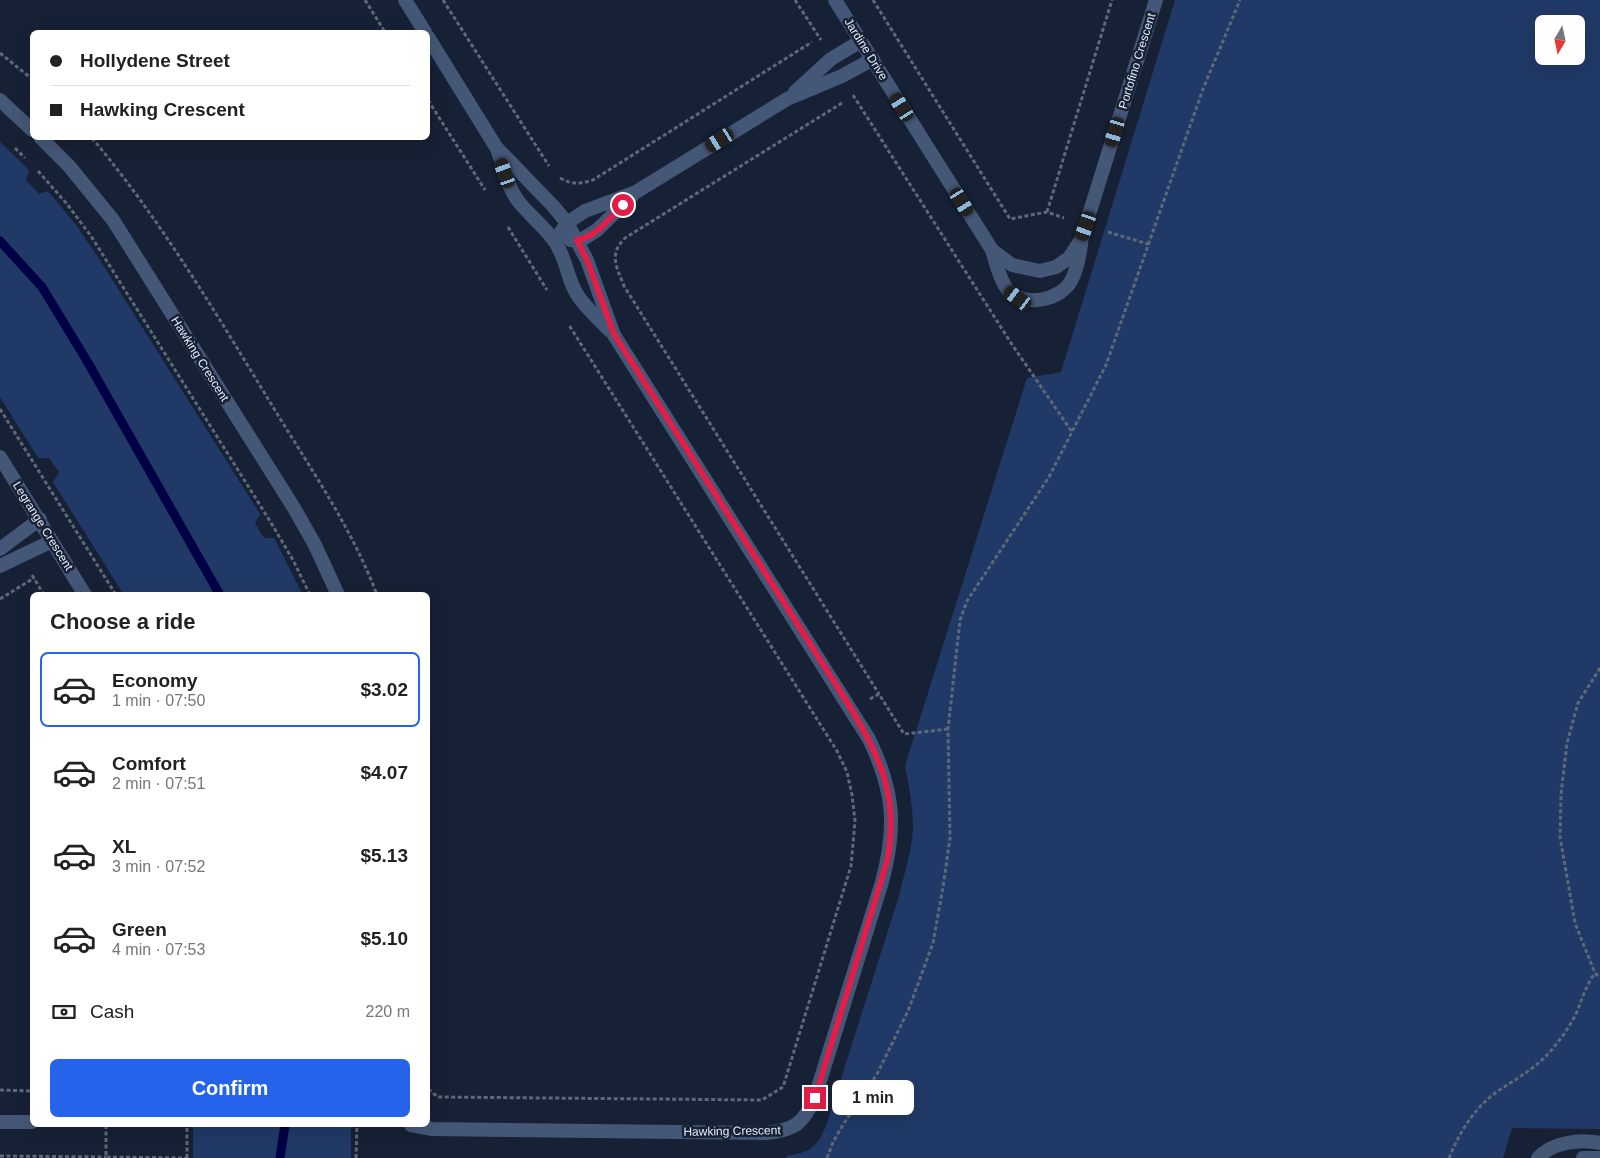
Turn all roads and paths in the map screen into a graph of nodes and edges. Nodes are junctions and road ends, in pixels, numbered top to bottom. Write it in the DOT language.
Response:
graph roads {
  1 [pos="365,0"];
  2 [pos="404,0"];
  3 [pos="443,0"];
  4 [pos="795,0"];
  5 [pos="835,0"];
  6 [pos="873,0"];
  7 [pos="1112,0"];
  8 [pos="1156,0"];
  9 [pos="1240,0"];
  10 [pos="384,30"];
  11 [pos="424,30"];
  12 [pos="819,38"];
  13 [pos="430,40"];
  14 [pos="861,41"];
  15 [pos="0,53"];
  16 [pos="831,59"];
  17 [pos="873,60"];
  18 [pos="842,76"];
  19 [pos="30,77"];
  20 [pos="786,99"];
  21 [pos="0,100"];
  22 [pos="845,101"];
  23 [pos="430,103"];
  24 [pos="30,128"];
  25 [pos="43,140"];
  26 [pos="94,140"];
  27 [pos="14,147"];
  28 [pos="496,147"];
  29 [pos="28,160"];
  30 [pos="34,167"];
  31 [pos="552,170"];
  32 [pos="556,174"];
  33 [pos="636,192"];
  34 [pos="487,195"];
  35 [pos="1047,212"];
  36 [pos="567,224"];
  37 [pos="507,226"];
  38 [pos="1084,231"];
  39 [pos="577,240"];
  40 [pos="555,241"];
  41 [pos="1148,244"];
  42 [pos="992,250"];
  43 [pos="1040,271"];
  44 [pos="548,291"];
  45 [pos="1054,296"];
  46 [pos="568,323"];
  47 [pos="614,334"];
  48 [pos="0,408"];
  49 [pos="1072,432"];
  50 [pos="0,457"];
  51 [pos="40,519"];
  52 [pos="52,541"];
  53 [pos="0,549"];
  54 [pos="0,566"];
  55 [pos="34,578"];
  56 [pos="83,592"];
  57 [pos="114,592"];
  58 [pos="309,592"];
  59 [pos="337,592"];
  60 [pos="376,592"];
  61 [pos="0,599"];
  62 [pos="1600,668"];
  63 [pos="878,694"];
  64 [pos="1595,973"];
  65 [pos="1600,978"];
  66 [pos="0,1090"];
  67 [pos="30,1091"];
  68 [pos="430,1091"];
  69 [pos="0,1122"];
  70 [pos="30,1122"];
  71 [pos="106,1127"];
  72 [pos="187,1127"];
  73 [pos="357,1127"];
  74 [pos="422,1127"];
  75 [pos="1600,1143"];
  76 [pos="0,1156"];
  77 [pos="106,1157"];
  78 [pos="187,1158"];
  79 [pos="356,1158"];
  80 [pos="827,1158"];
  81 [pos="1449,1158"];
  82 [pos="1538,1158"];
  83 [pos="1583,1158"];
  84 [pos="1599,1158"];
  1 -- 10 [label="path"];
  2 -- 11 [label="street"];
  3 -- 31 [label="path"];
  4 -- 12 [label="path"];
  5 -- 14 [label="street, Jardine Drive"];
  6 -- 35 [label="path"];
  7 -- 35 [label="path"];
  8 -- 38 [label="street, Portofino Crescent"];
  9 -- 41 [label="path"];
  12 -- 16 [label="path"];
  12 -- 32 [label="path"];
  13 -- 28 [label="street, Hawking Crescent"];
  14 -- 16 [label="street"];
  14 -- 17 [label="street, Jardine Drive"];
  15 -- 19 [label="path"];
  16 -- 20 [label="street"];
  17 -- 18 [label="street"];
  17 -- 42 [label="street, Jardine Drive"];
  18 -- 20 [label="street"];
  18 -- 49 [label="path"];
  20 -- 33 [label="street"];
  21 -- 24 [label="street"];
  22 -- 63 [label="path"];
  23 -- 34 [label="path"];
  25 -- 59 [label="street, Hawking Crescent"];
  26 -- 60 [label="path"];
  27 -- 29 [label="path"];
  28 -- 36 [label="street, Hawking Crescent"];
  28 -- 40 [label="street, Hawking Crescent"];
  30 -- 58 [label="path"];
  33 -- 36 [label="street"];
  33 -- 39 [label="street"];
  35 -- 38 [label="path"];
  36 -- 39 [label="street, Hawking Crescent"];
  36 -- 40 [label="street"];
  37 -- 44 [label="path"];
  38 -- 41 [label="path"];
  38 -- 43 [label="street, Portofino Crescent"];
  38 -- 45 [label="street, Portofino Crescent"];
  39 -- 40 [label="street"];
  39 -- 47 [label="street, Hawking Crescent"];
  40 -- 47 [label="street, Hawking Crescent"];
  41 -- 49 [label="path"];
  42 -- 43 [label="street, Jardine Drive"];
  42 -- 45 [label="street, Jardine Drive"];
  46 -- 68 [label="path"];
  47 -- 74 [label="street, Hawking Crescent"];
  48 -- 57 [label="path"];
  49 -- 80 [label="path"];
  50 -- 51 [label="street, Legrange Crescent"];
  51 -- 52 [label="street, Legrange Crescent"];
  51 -- 53 [label="street"];
  52 -- 54 [label="street"];
  52 -- 56 [label="street, Legrange Crescent"];
  55 -- 61 [label="path"];
  62 -- 64 [label="path"];
  64 -- 65 [label="path"];
  64 -- 81 [label="path"];
  66 -- 67 [label="path"];
  69 -- 70 [label="street"];
  71 -- 77 [label="path"];
  72 -- 78 [label="path"];
  73 -- 79 [label="path"];
  75 -- 82 [label="street"];
  76 -- 77 [label="path"];
  77 -- 78 [label="path"];
  83 -- 84 [label="street"];
}
